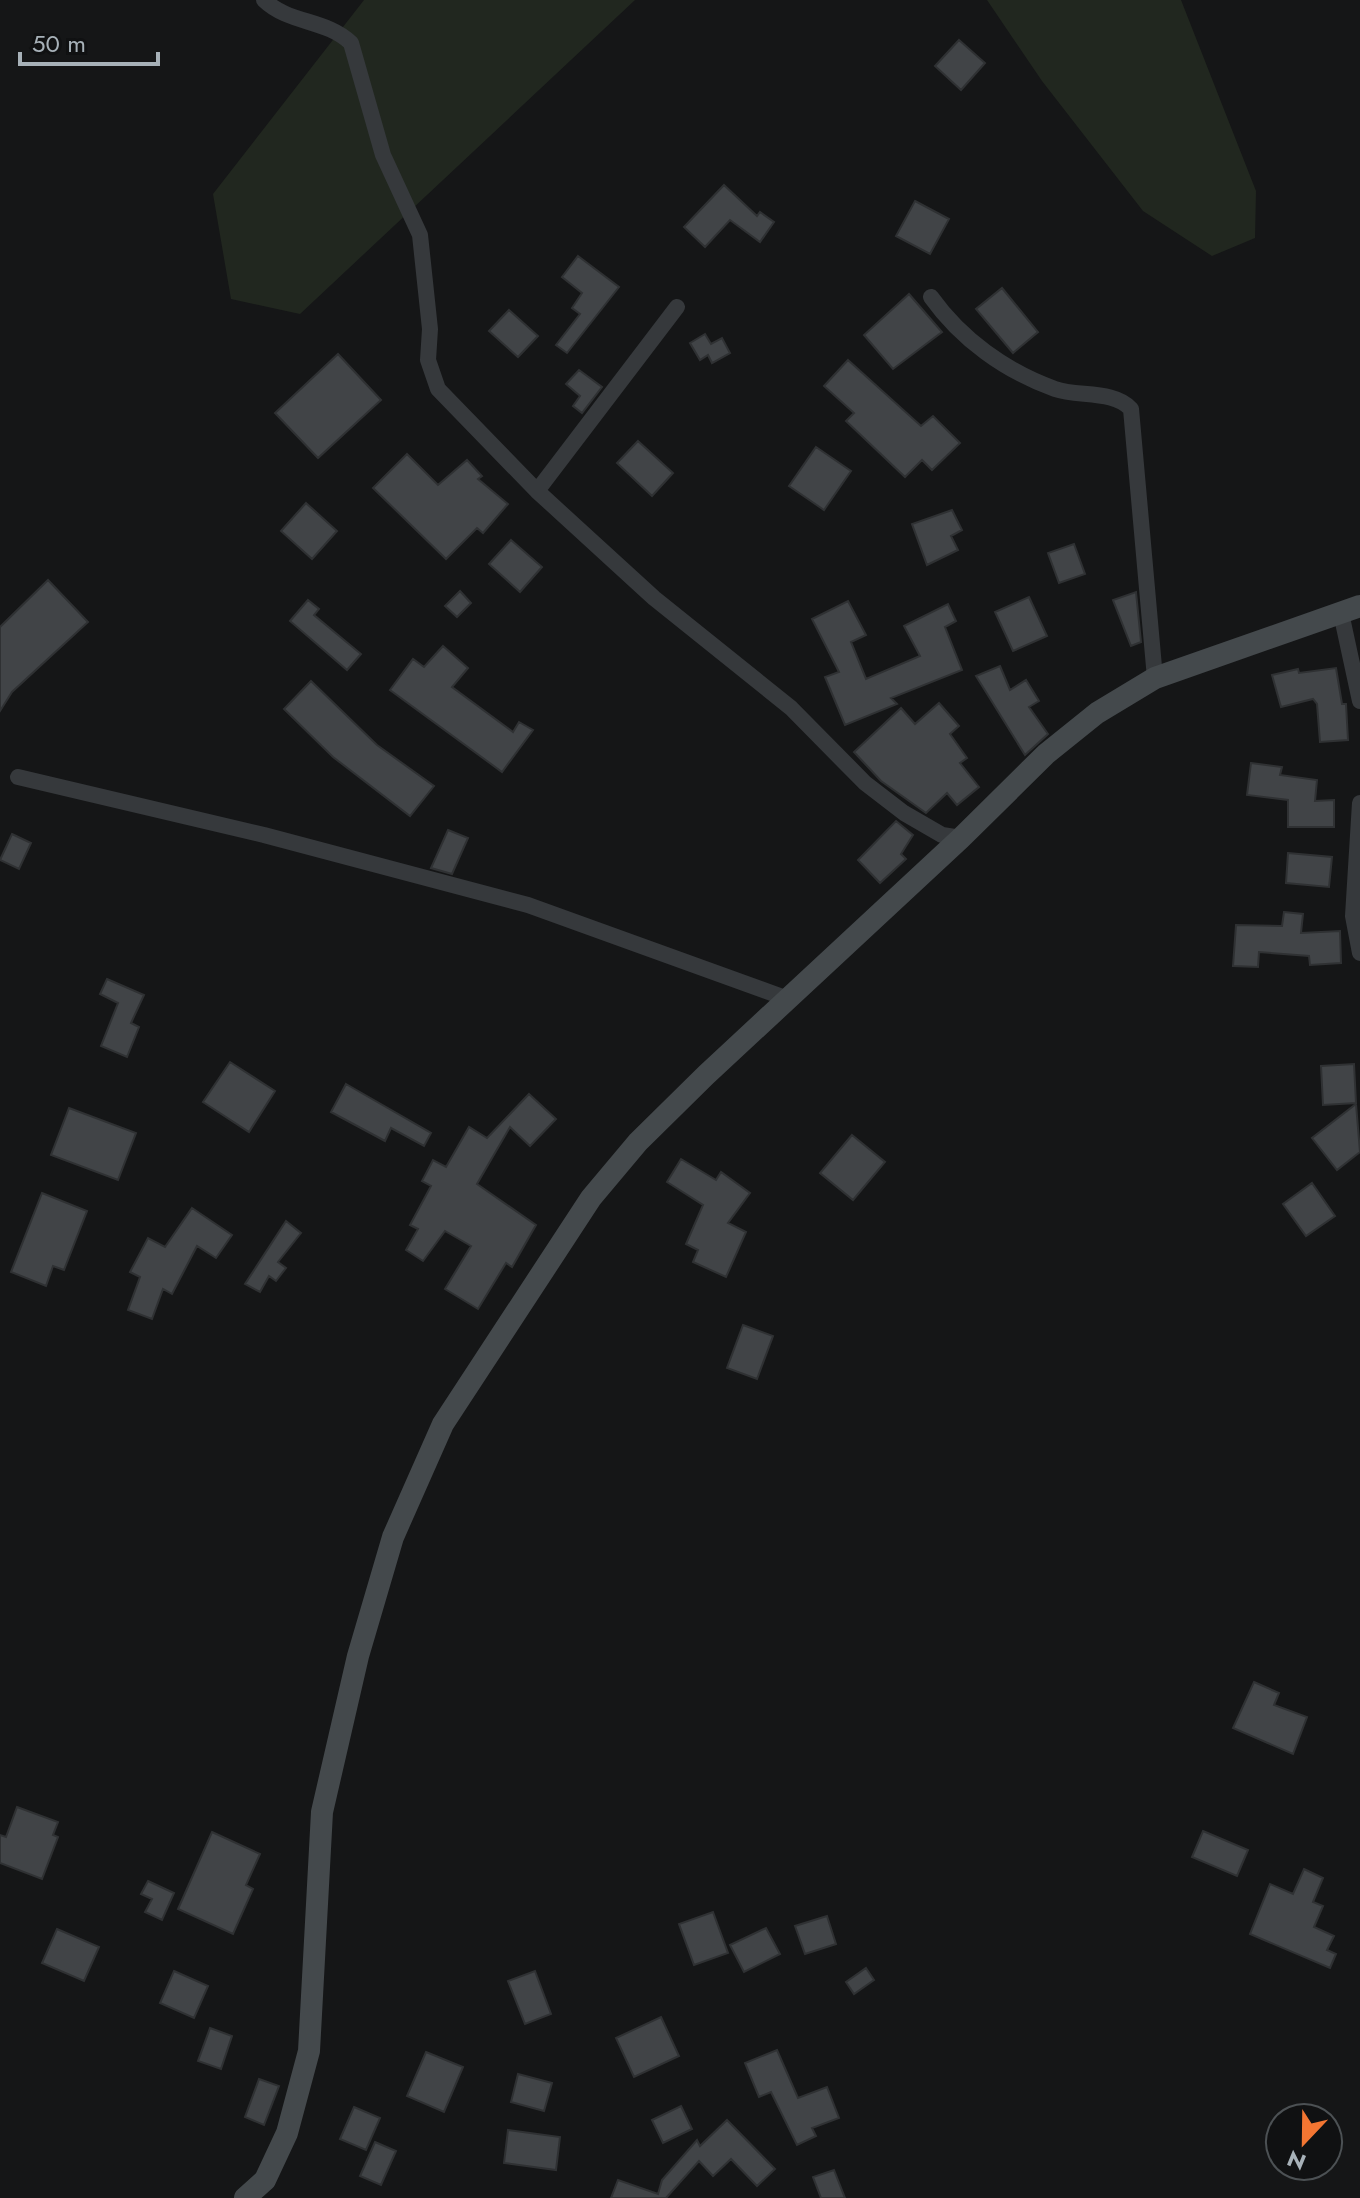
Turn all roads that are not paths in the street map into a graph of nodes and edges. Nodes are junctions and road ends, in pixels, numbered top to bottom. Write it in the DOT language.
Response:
graph roads {
  1 [pos="264,0"];
  2 [pos="931,297"];
  3 [pos="677,307"];
  4 [pos="537,491"];
  5 [pos="1350,609"];
  6 [pos="1155,678"];
  7 [pos="1360,701"];
  8 [pos="18,777"];
  9 [pos="1360,803"];
  10 [pos="961,838"];
  11 [pos="1360,953"];
  12 [pos="788,999"];
  13 [pos="257,2193"];
  1 -- 4 [label="street"];
  2 -- 6 [label="street"];
  3 -- 4 [label="street"];
  4 -- 10 [label="street"];
  5 -- 6 [label="street"];
  5 -- 7 [label="street"];
  6 -- 10 [label="street"];
  8 -- 12 [label="street"];
  9 -- 11 [label="street"];
  10 -- 12 [label="street"];
  12 -- 13 [label="street"];
}
